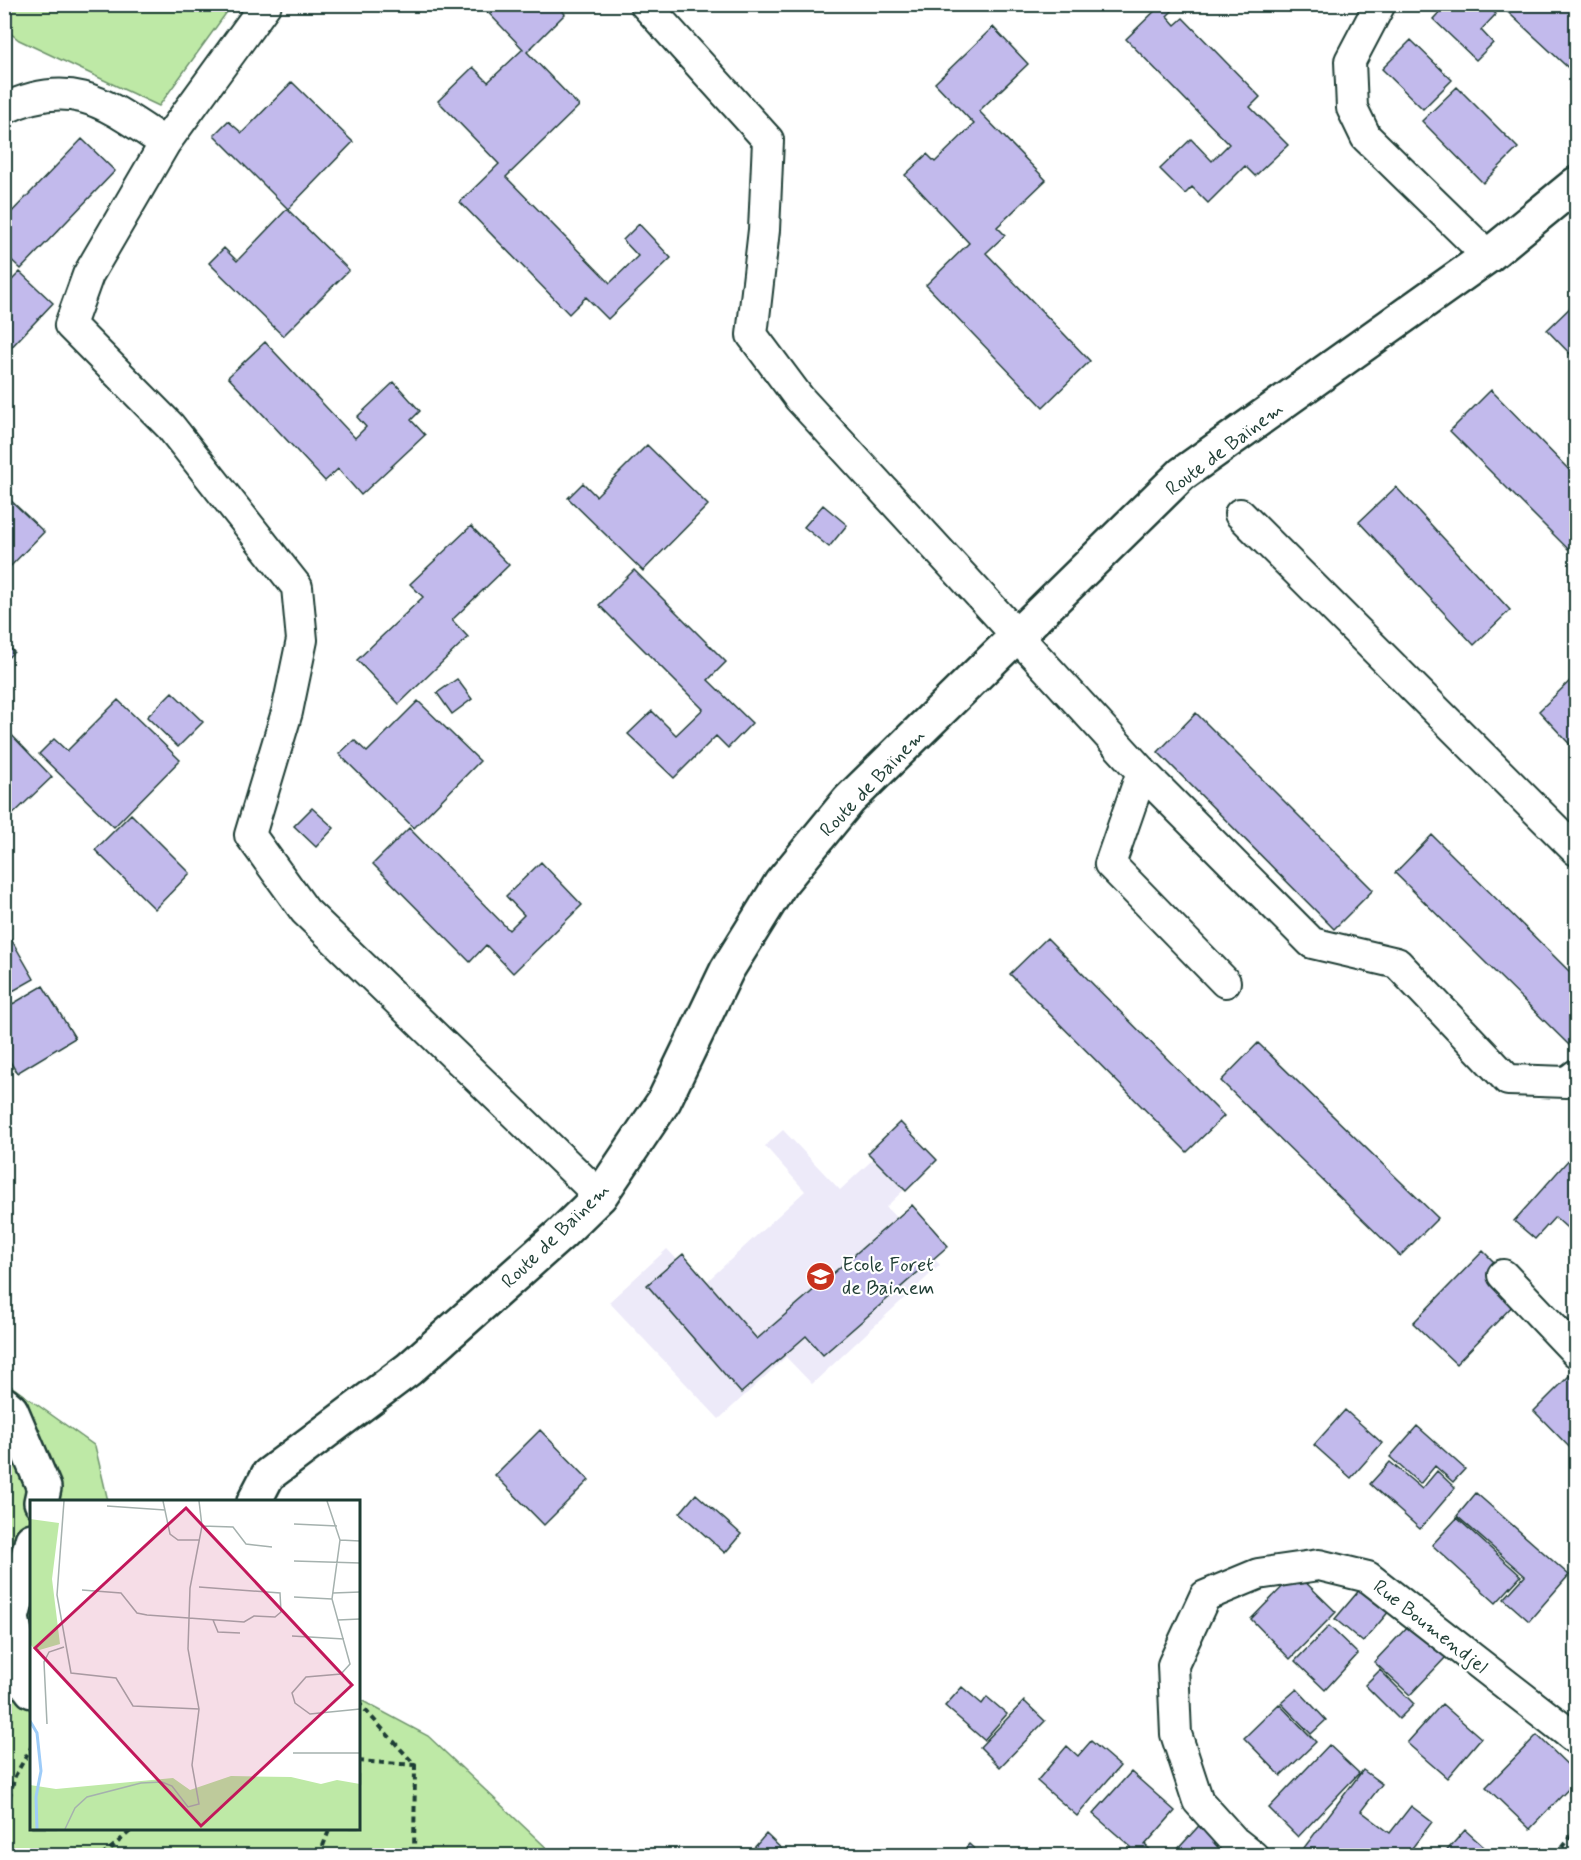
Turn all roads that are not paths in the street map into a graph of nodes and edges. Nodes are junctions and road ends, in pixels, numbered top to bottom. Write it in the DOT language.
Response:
graph roads {
  1 [pos="266,4"];
  2 [pos="645,4"];
  3 [pos="1380,4"];
  4 [pos="4,109"];
  5 [pos="165,143"];
  6 [pos="1575,188"];
  7 [pos="1488,255"];
  8 [pos="1240,514"];
  9 [pos="1016,636"];
  10 [pos="1142,772"];
  11 [pos="1576,850"];
  12 [pos="1225,982"];
  13 [pos="1576,1075"];
  14 [pos="600,1196"];
  15 [pos="1503,1275"];
  16 [pos="1576,1352"];
  17 [pos="4,1404"];
  18 [pos="41,1500"];
  19 [pos="255,1500"];
  20 [pos="30,1547"];
  21 [pos="30,1688"];
  22 [pos="1576,1739"];
  23 [pos="1253,1856"];
  1 -- 5 [label="street"];
  2 -- 9 [label="street"];
  3 -- 7 [label="street"];
  4 -- 5 [label="street"];
  5 -- 14 [label="street"];
  6 -- 7 [label="street, Route de Baïnem"];
  7 -- 9 [label="street, Route de Baïnem"];
  8 -- 11 [label="street"];
  9 -- 10 [label="street"];
  9 -- 14 [label="street, Route de Baïnem"];
  10 -- 12 [label="street"];
  10 -- 13 [label="street"];
  14 -- 19 [label="street, Route de Baïnem"];
  15 -- 16 [label="street"];
  17 -- 18 [label="street"];
  20 -- 21 [label="street"];
  22 -- 23 [label="street, Rue Boumendjel"];
}
